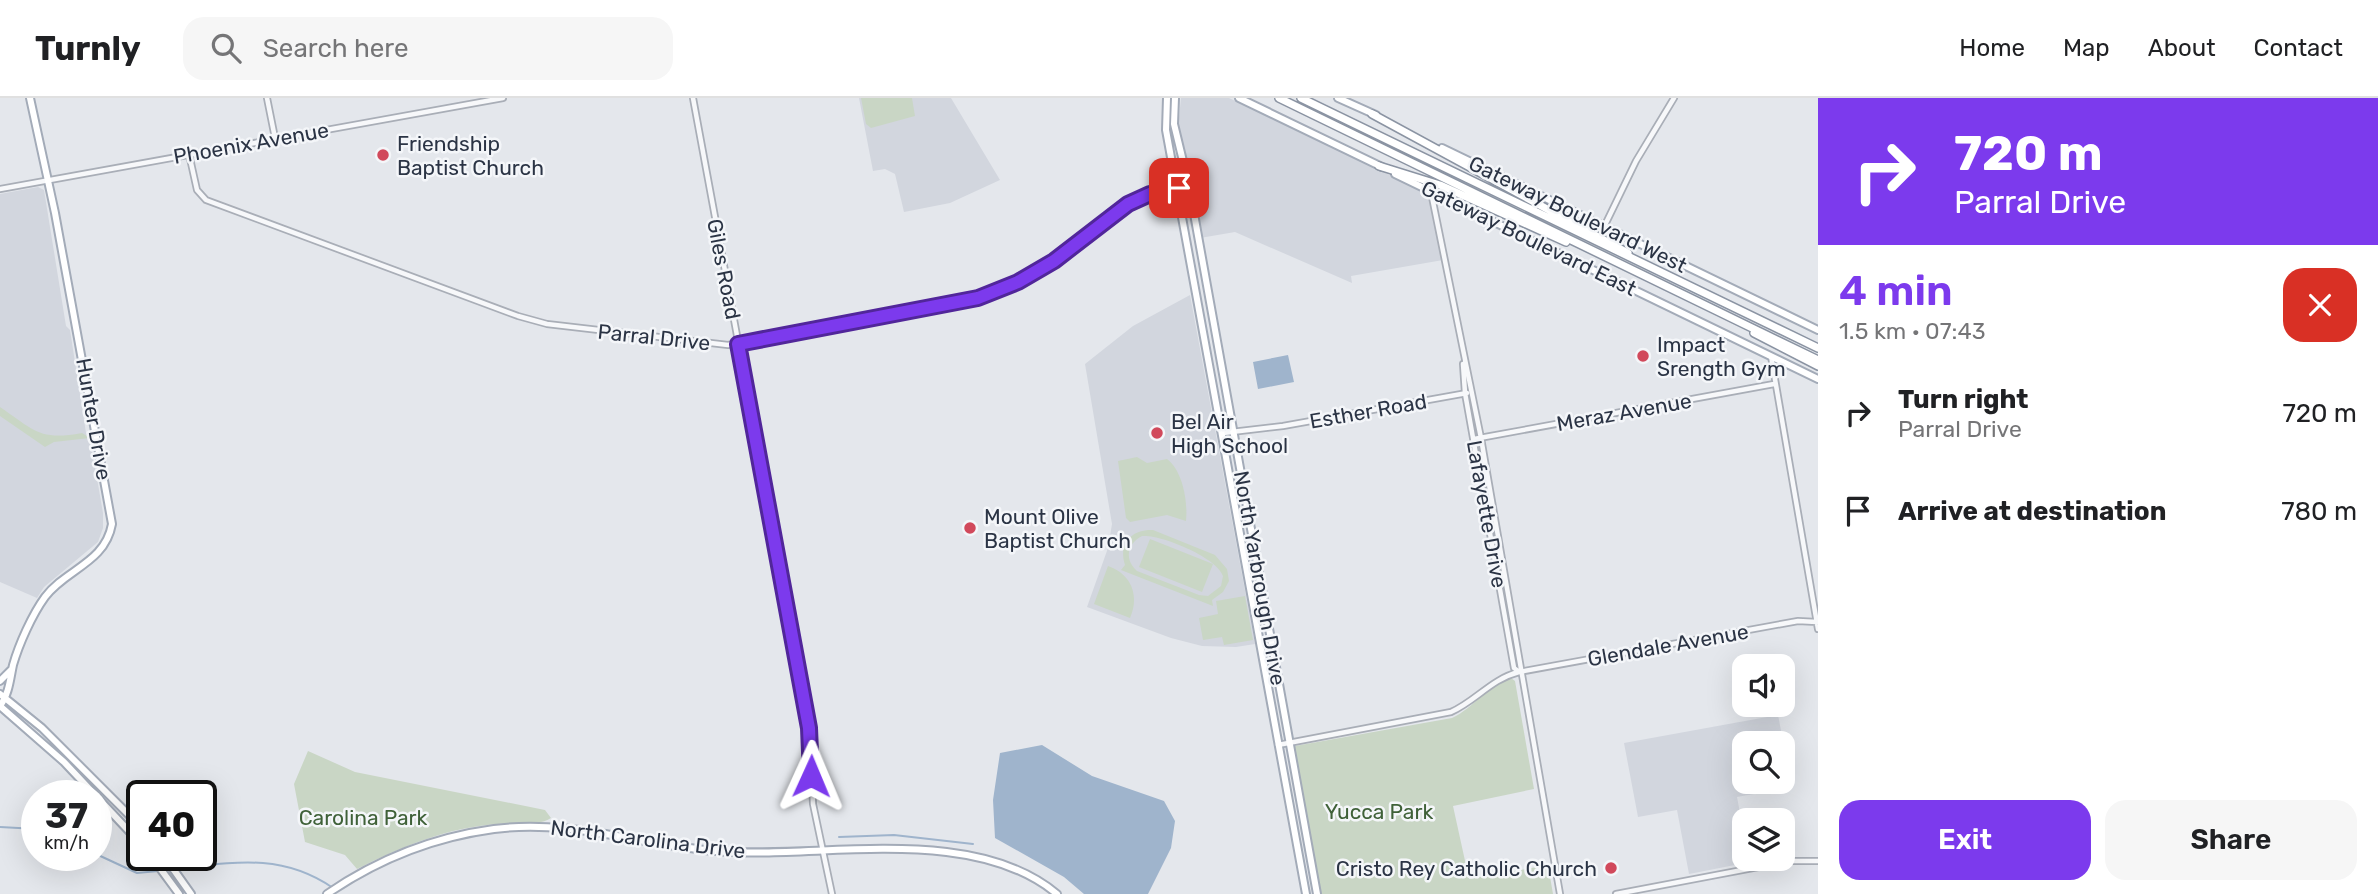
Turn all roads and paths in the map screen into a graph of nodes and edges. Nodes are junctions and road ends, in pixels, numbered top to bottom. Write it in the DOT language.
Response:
graph roads {
  1 [pos="30,98"];
  2 [pos="267,98"];
  3 [pos="503,98"];
  4 [pos="693,98"];
  5 [pos="1167,98"];
  6 [pos="1175,98"];
  7 [pos="1239,98"];
  8 [pos="1279,98"];
  9 [pos="1301,98"];
  10 [pos="1338,98"];
  11 [pos="1674,98"];
  12 [pos="1372,114"];
  13 [pos="275,138"];
  14 [pos="189,154"];
  15 [pos="1379,166"];
  16 [pos="49,179"];
  17 [pos="1189,186"];
  18 [pos="1179,188"];
  19 [pos="0,189"];
  20 [pos="1430,191"];
  21 [pos="1604,227"];
  22 [pos="1590,249"];
  23 [pos="1653,268"];
  24 [pos="1739,322"];
  25 [pos="1818,330"];
  26 [pos="1217,343"];
  27 [pos="738,344"];
  28 [pos="1207,344"];
  29 [pos="1816,347"];
  30 [pos="1462,353"];
  31 [pos="1771,356"];
  32 [pos="1818,360"];
  33 [pos="1818,366"];
  34 [pos="1818,379"];
  35 [pos="1774,384"];
  36 [pos="1472,392"];
  37 [pos="1465,393"];
  38 [pos="1234,431"];
  39 [pos="1223,433"];
  40 [pos="1481,438"];
  41 [pos="1474,439"];
  42 [pos="1816,606"];
  43 [pos="1817,622"];
  44 [pos="1818,628"];
  45 [pos="13,665"];
  46 [pos="1519,672"];
  47 [pos="0,681"];
  48 [pos="3,697"];
  49 [pos="0,706"];
  50 [pos="1290,743"];
  51 [pos="1278,745"];
  52 [pos="1299,794"];
  53 [pos="1288,796"];
  54 [pos="126,812"];
  55 [pos="126,828"];
  56 [pos="822,850"];
  57 [pos="1818,861"];
  58 [pos="162,871"];
  59 [pos="175,871"];
  60 [pos="329,893"];
  61 [pos="179,894"];
  62 [pos="191,894"];
  63 [pos="832,894"];
  64 [pos="1057,894"];
  65 [pos="1306,894"];
  66 [pos="1317,894"];
  67 [pos="1560,894"];
  68 [pos="1616,894"];
  1 -- 16 [label="main road, Hunter Drive"];
  2 -- 13 [label="street"];
  3 -- 13 [label="street, Phoenix Avenue"];
  4 -- 27 [label="street, Giles Road"];
  5 -- 18 [label="main road, North Yarbrough Drive"];
  6 -- 17 [label="main road, North Yarbrough Drive"];
  7 -- 15 [label="main road, Gateway Boulevard East"];
  8 -- 22 [label="highway"];
  9 -- 23 [label="highway"];
  10 -- 12 [label="main road, Gateway Boulevard West"];
  11 -- 21 [label="street"];
  12 -- 21 [label="main road, Gateway Boulevard West"];
  12 -- 23 [label="highway"];
  13 -- 14 [label="street, Phoenix Avenue"];
  14 -- 16 [label="street, Phoenix Avenue"];
  14 -- 27 [label="street, Parral Drive"];
  15 -- 20 [label="main road, Gateway Boulevard East"];
  15 -- 22 [label="highway"];
  16 -- 19 [label="street, Phoenix Avenue"];
  16 -- 45 [label="main road, Hunter Drive"];
  17 -- 18 [label="street, Parral Drive"];
  17 -- 26 [label="main road, North Yarbrough Drive"];
  18 -- 27 [label="street, Parral Drive"];
  18 -- 28 [label="main road, North Yarbrough Drive"];
  20 -- 30 [label="street, Lafayette Drive"];
  20 -- 31 [label="main road, Gateway Boulevard East"];
  21 -- 25 [label="main road, Gateway Boulevard West"];
  22 -- 24 [label="highway"];
  23 -- 29 [label="highway"];
  24 -- 32 [label="highway"];
  24 -- 33 [label="highway"];
  26 -- 28 [label="main road"];
  26 -- 38 [label="main road, North Yarbrough Drive"];
  27 -- 56 [label="street, Giles Road"];
  28 -- 39 [label="main road, North Yarbrough Drive"];
  30 -- 36 [label="street, Lafayette Drive"];
  30 -- 37 [label="street, Lafayette Drive"];
  31 -- 34 [label="main road, Gateway Boulevard East"];
  31 -- 35 [label="street"];
  35 -- 40 [label="street, Meraz Avenue"];
  35 -- 42 [label="street"];
  36 -- 37 [label="street, Esther Road"];
  36 -- 40 [label="street, Lafayette Drive"];
  37 -- 38 [label="street, Esther Road"];
  37 -- 41 [label="street, Lafayette Drive"];
  38 -- 39 [label="street, Esther Road"];
  38 -- 50 [label="main road, North Yarbrough Drive"];
  39 -- 51 [label="main road, North Yarbrough Drive"];
  40 -- 41 [label="street, Meraz Avenue"];
  40 -- 46 [label="street, Lafayette Drive"];
  41 -- 46 [label="street, Lafayette Drive"];
  42 -- 43 [label="street"];
  43 -- 44 [label="street"];
  43 -- 46 [label="street, Glendale Avenue"];
  45 -- 47 [label="main road"];
  45 -- 48 [label="main road, Hunter Drive"];
  46 -- 50 [label="street, Glendale Avenue"];
  46 -- 67 [label="street, Lafayette Drive"];
  48 -- 49 [label="main road, Hunter Drive"];
  48 -- 54 [label="main road"];
  49 -- 55 [label="main road"];
  50 -- 51 [label="street, Glendale Avenue"];
  50 -- 52 [label="main road, North Yarbrough Drive"];
  51 -- 53 [label="main road, North Yarbrough Drive"];
  52 -- 53 [label="main road"];
  52 -- 66 [label="main road, North Yarbrough Drive"];
  53 -- 65 [label="main road, North Yarbrough Drive"];
  56 -- 60 [label="main road, North Carolina Drive"];
  56 -- 63 [label="street, Giles Road"];
  56 -- 64 [label="main road, North Carolina Drive"];
  57 -- 68 [label="street"];
  58 -- 61 [label="main road"];
  59 -- 62 [label="main road"];
}
